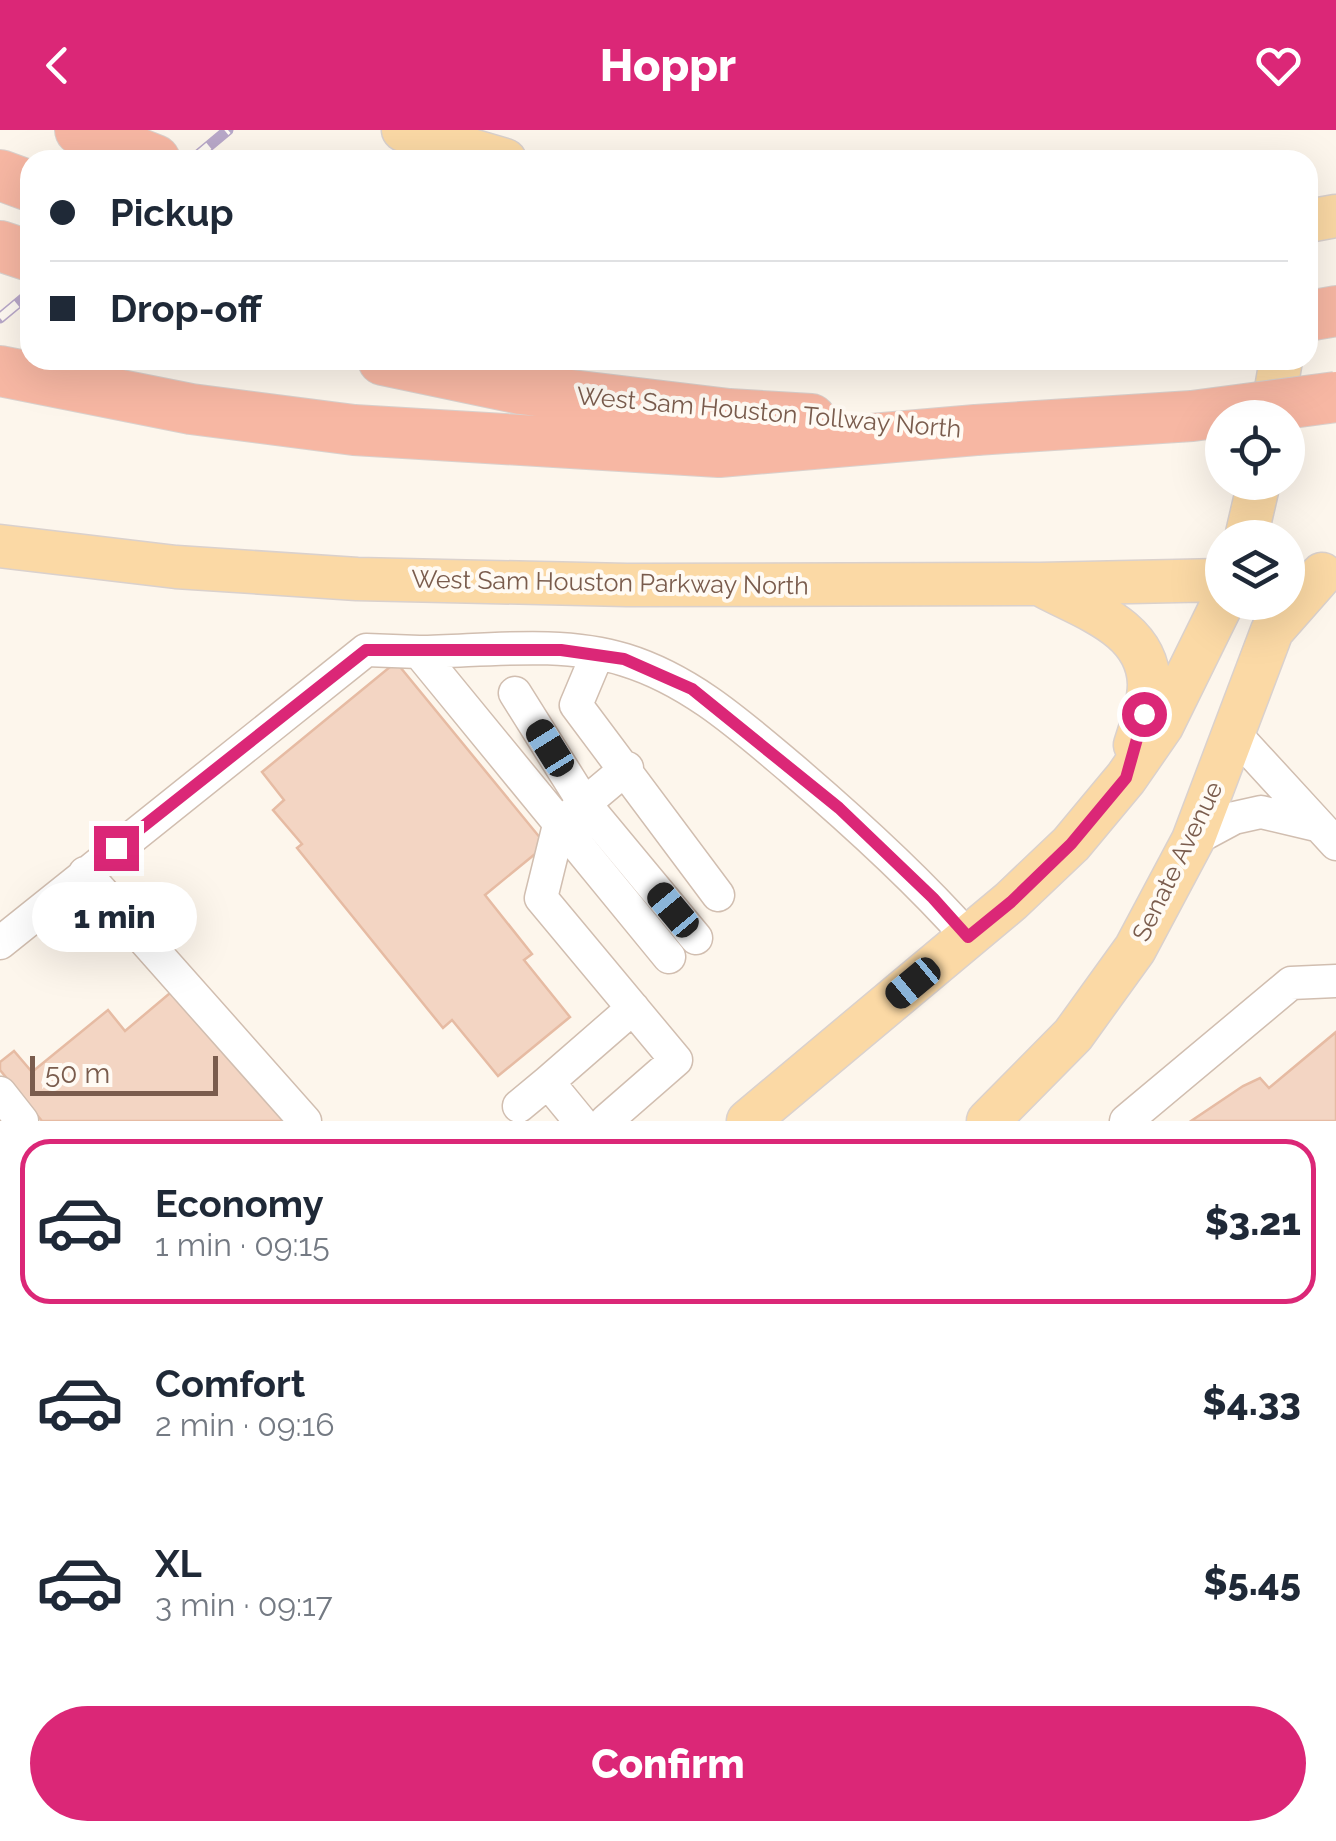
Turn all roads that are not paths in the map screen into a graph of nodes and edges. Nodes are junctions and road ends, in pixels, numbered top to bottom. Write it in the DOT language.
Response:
graph roads {
  1 [pos="80,130"];
  2 [pos="403,130"];
  3 [pos="129,150"];
  4 [pos="471,150"];
  5 [pos="120,370"];
  6 [pos="431,370"];
  7 [pos="1278,370"];
  8 [pos="0,371"];
  9 [pos="1336,397"];
  10 [pos="1274,400"];
  11 [pos="976,430"];
  12 [pos="518,439"];
  13 [pos="0,546"];
  14 [pos="1315,575"];
  15 [pos="1205,580"];
  16 [pos="1040,584"];
  17 [pos="1215,620"];
  18 [pos="419,652"];
  19 [pos="597,655"];
  20 [pos="515,693"];
  21 [pos="1234,734"];
  22 [pos="626,768"];
  23 [pos="1126,778"];
  24 [pos="572,814"];
  25 [pos="1326,834"];
  26 [pos="1193,840"];
  27 [pos="85,873"];
  28 [pos="718,894"];
  29 [pos="968,937"];
  30 [pos="0,943"];
  31 [pos="683,948"];
  32 [pos="1336,981"];
  33 [pos="633,1008"];
  34 [pos="548,1082"];
  35 [pos="0,1093"];
  36 [pos="519,1106"];
  37 [pos="22,1121"];
  38 [pos="305,1121"];
  39 [pos="580,1121"];
  40 [pos="606,1121"];
  41 [pos="748,1121"];
  42 [pos="988,1121"];
  43 [pos="1126,1121"];
  1 -- 3 [label="highway"];
  2 -- 4 [label="main road"];
  5 -- 12 [label="highway"];
  6 -- 11 [label="highway, West Sam Houston Tollway North"];
  7 -- 10 [label="main road"];
  8 -- 12 [label="highway"];
  9 -- 11 [label="highway, West Sam Houston Tollway North, bridge"];
  11 -- 12 [label="highway"];
  13 -- 16 [label="main road, West Sam Houston Parkway North"];
  14 -- 21 [label="main road, Senate Avenue"];
  15 -- 16 [label="main road, West Sam Houston Parkway North"];
  16 -- 23 [label="main road"];
  17 -- 23 [label="main road"];
  18 -- 19 [label="street"];
  18 -- 24 [label="street"];
  18 -- 27 [label="street"];
  19 -- 22 [label="street"];
  19 -- 29 [label="street"];
  20 -- 24 [label="street"];
  21 -- 25 [label="street"];
  21 -- 26 [label="main road, Senate Avenue"];
  22 -- 24 [label="street"];
  22 -- 28 [label="street"];
  23 -- 29 [label="main road"];
  24 -- 31 [label="street"];
  24 -- 33 [label="street"];
  25 -- 26 [label="street"];
  26 -- 42 [label="main road, Senate Avenue"];
  27 -- 30 [label="street"];
  27 -- 38 [label="street"];
  29 -- 41 [label="main road"];
  32 -- 43 [label="street"];
  33 -- 34 [label="street"];
  33 -- 40 [label="street"];
  34 -- 36 [label="street"];
  34 -- 39 [label="street"];
  35 -- 37 [label="street"];
}
